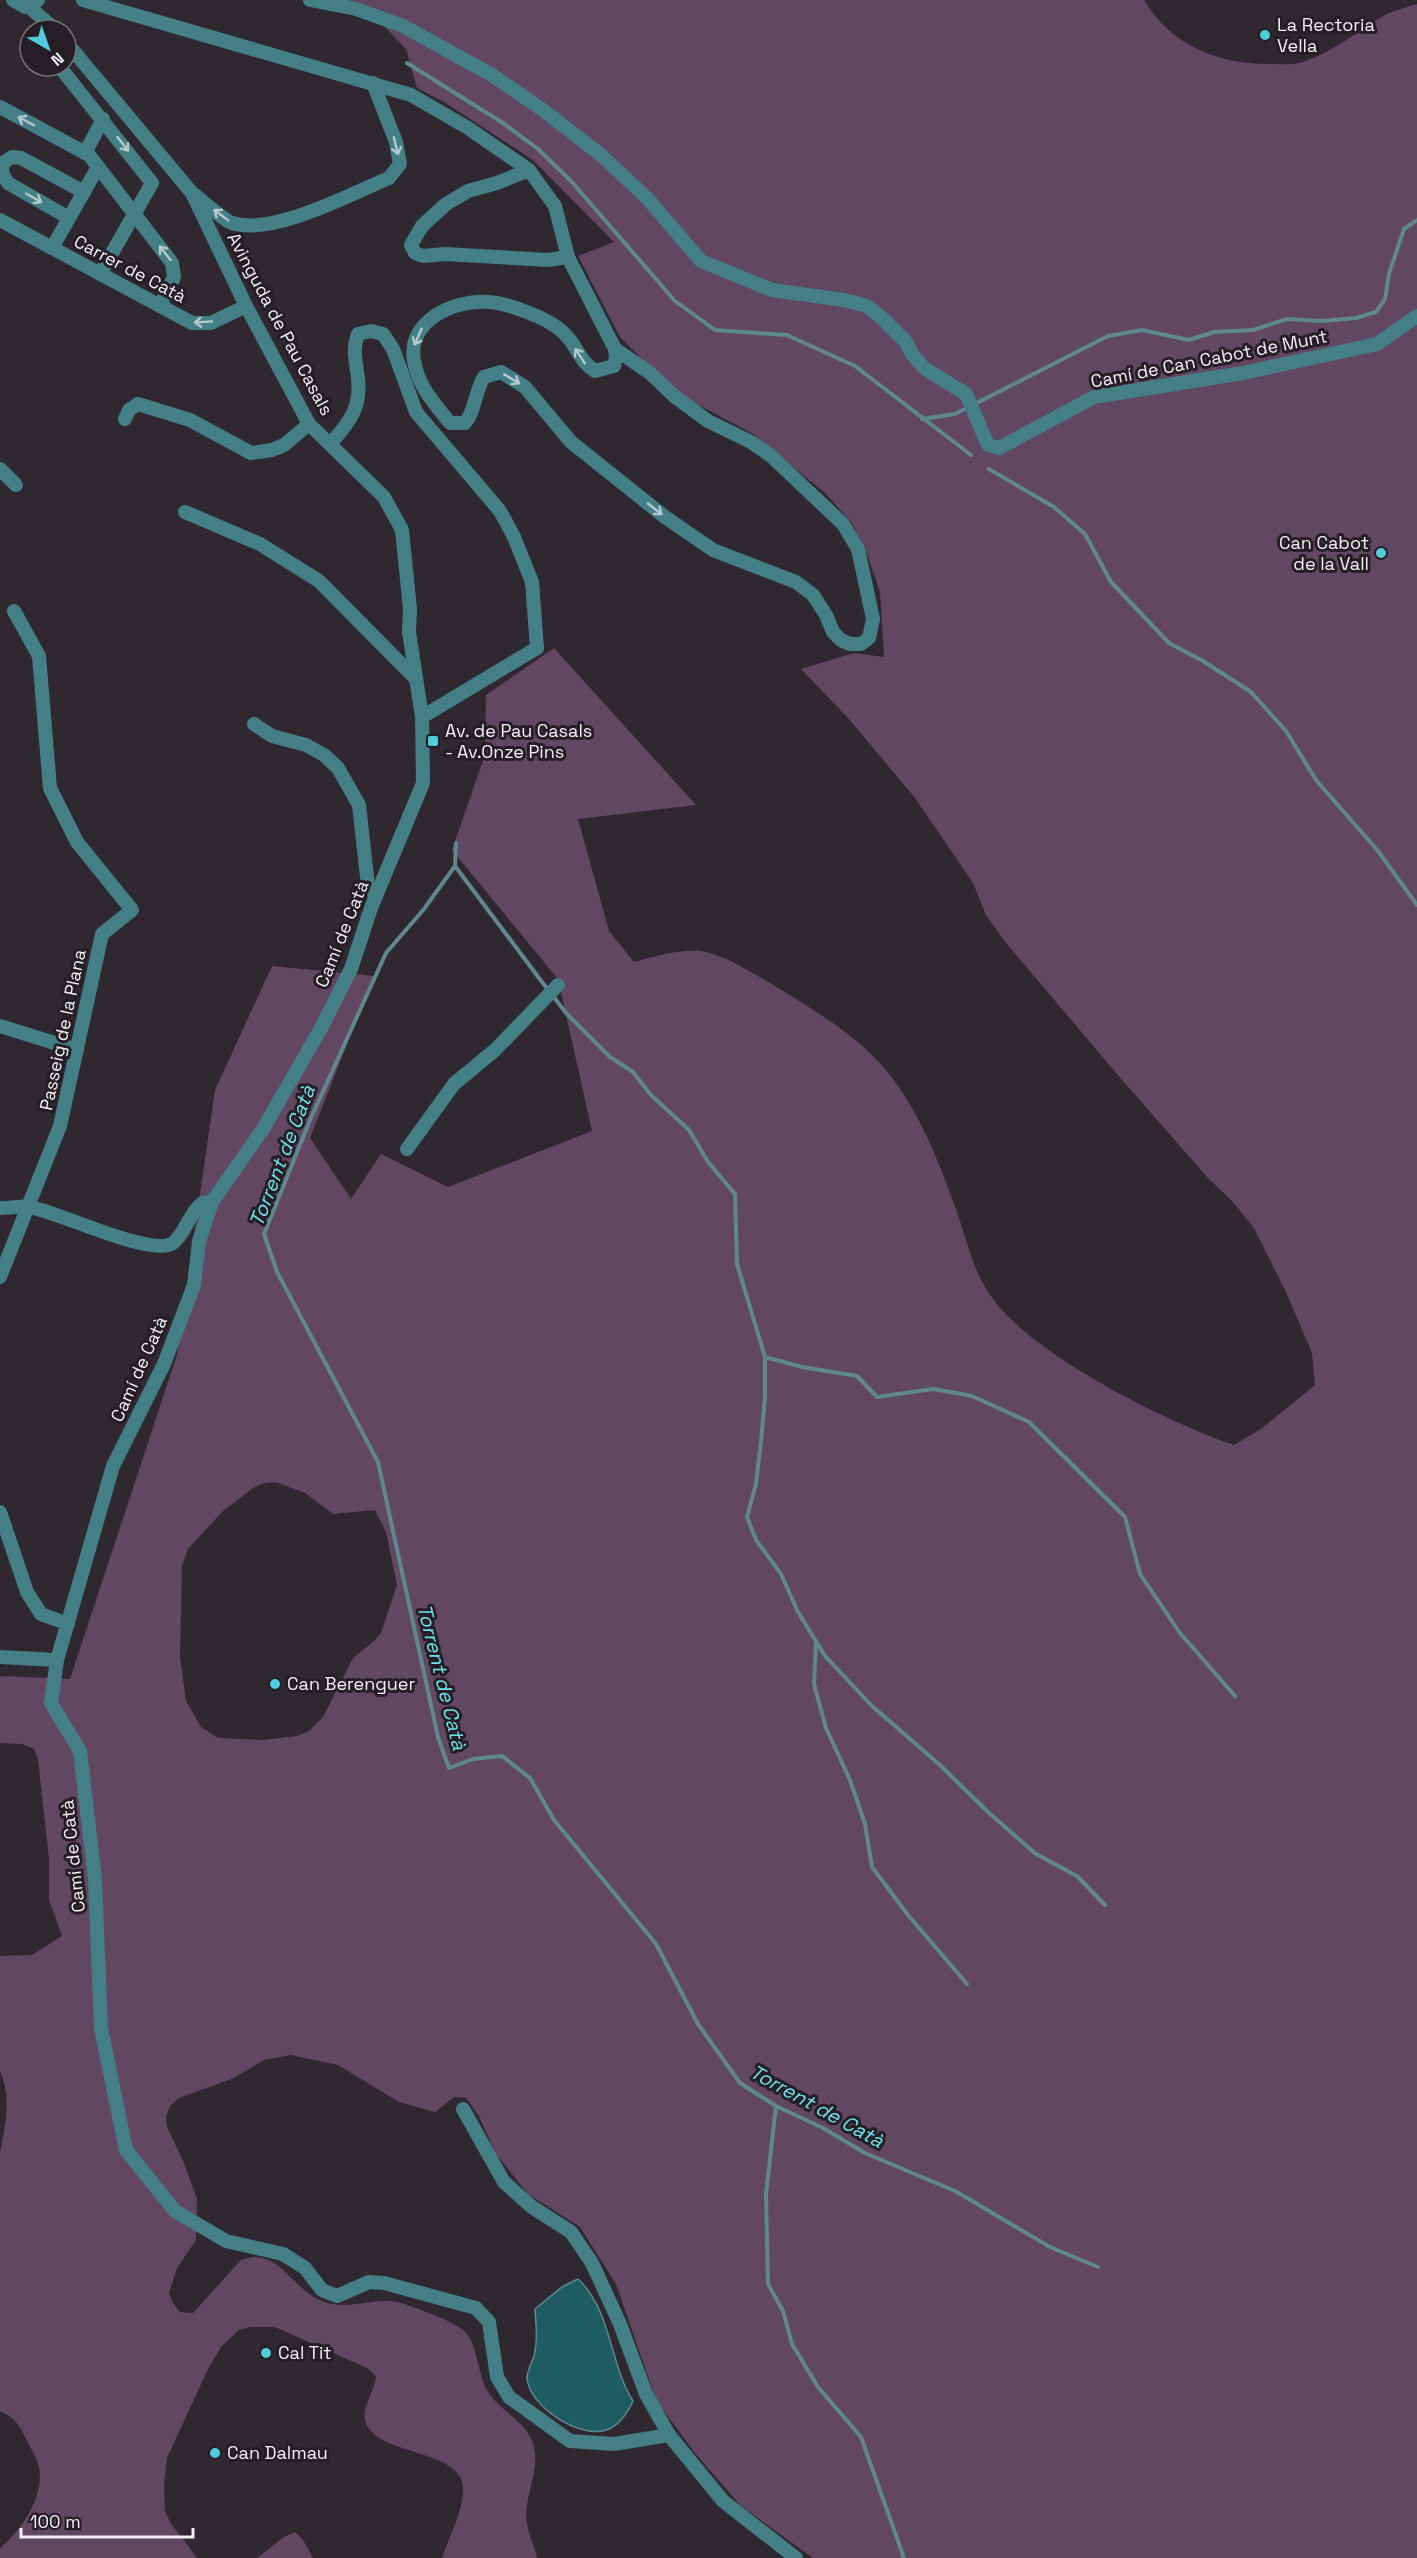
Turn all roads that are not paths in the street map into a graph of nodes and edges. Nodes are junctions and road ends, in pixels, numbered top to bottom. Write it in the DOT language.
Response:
graph roads {
  1 [pos="11,0"];
  2 [pos="83,0"];
  3 [pos="310,0"];
  4 [pos="33,3"];
  5 [pos="46,18"];
  6 [pos="78,56"];
  7 [pos="69,78"];
  8 [pos="373,83"];
  9 [pos="0,107"];
  10 [pos="103,119"];
  11 [pos="85,153"];
  12 [pos="98,167"];
  13 [pos="529,170"];
  14 [pos="84,192"];
  15 [pos="192,193"];
  16 [pos="135,215"];
  17 [pos="69,218"];
  18 [pos="0,220"];
  19 [pos="52,248"];
  20 [pos="568,257"];
  21 [pos="100,274"];
  22 [pos="160,306"];
  23 [pos="246,306"];
  24 [pos="1417,316"];
  25 [pos="615,349"];
  26 [pos="125,419"];
  27 [pos="309,424"];
  28 [pos="330,444"];
  29 [pos="0,469"];
  30 [pos="16,485"];
  31 [pos="185,512"];
  32 [pos="14,611"];
  33 [pos="416,679"];
  34 [pos="422,717"];
  35 [pos="254,724"];
  36 [pos="423,783"];
  37 [pos="376,896"];
  38 [pos="558,985"];
  39 [pos="0,1026"];
  40 [pos="77,1050"];
  41 [pos="406,1149"];
  42 [pos="212,1202"];
  43 [pos="29,1207"];
  44 [pos="0,1208"];
  45 [pos="0,1276"];
  46 [pos="0,1512"];
  47 [pos="68,1623"];
  48 [pos="0,1656"];
  49 [pos="57,1660"];
  50 [pos="463,2109"];
  51 [pos="669,2435"];
  52 [pos="796,2558"];
  1 -- 4 [label="street"];
  2 -- 8 [label="street"];
  3 -- 24 [label="street, Camí de Can Cabot de Munt"];
  4 -- 5 [label="street"];
  6 -- 15 [label="street, Avinguda de Pau Casals"];
  7 -- 10 [label="street"];
  8 -- 13 [label="street"];
  8 -- 15 [label="street, one-way"];
  11 -- 9 [label="street, one-way"];
  10 -- 11 [label="street"];
  10 -- 16 [label="street, one-way"];
  11 -- 12 [label="street"];
  12 -- 14 [label="street"];
  12 -- 16 [label="street"];
  13 -- 20 [label="street"];
  13 -- 20 [label="street"];
  14 -- 17 [label="street"];
  14 -- 17 [label="street, one-way"];
  15 -- 23 [label="street, Avinguda de Pau Casals"];
  16 -- 21 [label="street"];
  22 -- 16 [label="street, one-way"];
  17 -- 19 [label="street"];
  18 -- 19 [label="street, Carrer de Catà"];
  19 -- 21 [label="street, Carrer de Catà"];
  20 -- 25 [label="street"];
  21 -- 22 [label="street, Carrer de Catà"];
  23 -- 22 [label="street, Carrer de Catà, one-way"];
  23 -- 27 [label="street, Avinguda de Pau Casals"];
  25 -- 25 [label="street, one-way"];
  26 -- 27 [label="street"];
  27 -- 28 [label="street, Avinguda de Pau Casals"];
  28 -- 33 [label="street, Avinguda de Pau Casals"];
  28 -- 34 [label="street"];
  29 -- 30 [label="street"];
  31 -- 33 [label="street"];
  32 -- 40 [label="street, Passeig de la Plana"];
  33 -- 34 [label="street, Avinguda de Pau Casals"];
  34 -- 36 [label="street, Avinguda de Pau Casals"];
  35 -- 37 [label="street"];
  36 -- 37 [label="street, Camí de Catà"];
  37 -- 42 [label="street, Camí de Catà"];
  38 -- 41 [label="street"];
  39 -- 40 [label="street"];
  40 -- 43 [label="street, Passeig de la Plana"];
  42 -- 43 [label="street"];
  42 -- 47 [label="street, Camí de Catà"];
  43 -- 44 [label="street"];
  43 -- 45 [label="street, Passeig de la Plana"];
  46 -- 47 [label="street"];
  47 -- 49 [label="street, Camí de Catà"];
  48 -- 49 [label="street"];
  49 -- 51 [label="street, Camí de Catà"];
  50 -- 51 [label="street"];
  51 -- 52 [label="street"];
}
